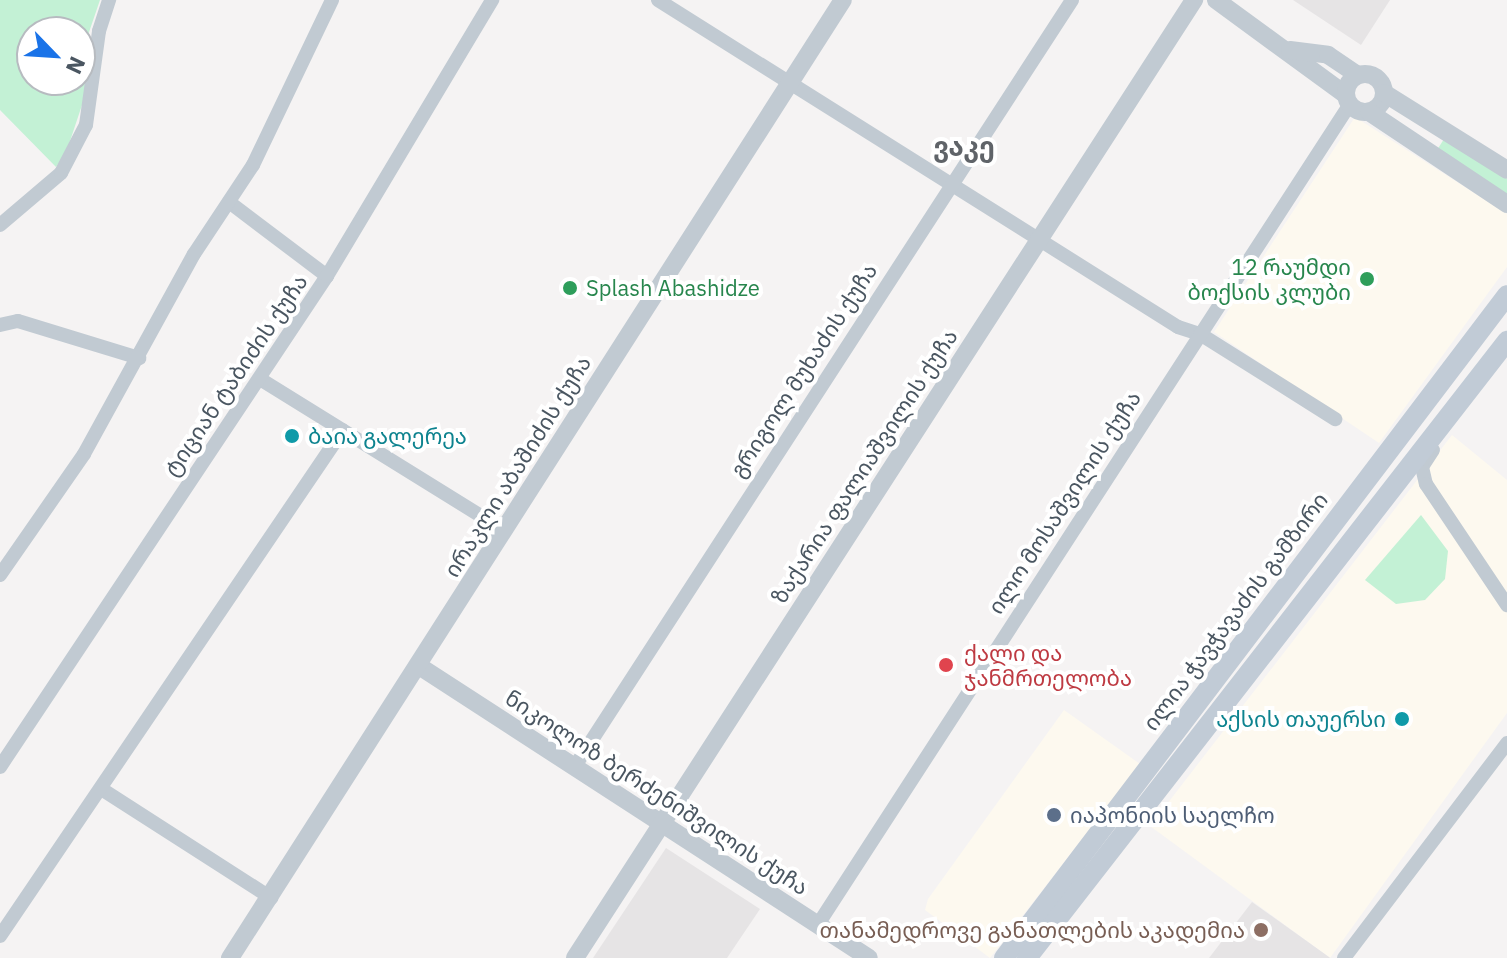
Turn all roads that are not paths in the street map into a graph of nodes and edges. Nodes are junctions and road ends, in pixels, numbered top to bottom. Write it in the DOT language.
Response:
graph roads {
  1 [pos="109,0"];
  2 [pos="332,0"];
  3 [pos="492,0"];
  4 [pos="659,0"];
  5 [pos="843,0"];
  6 [pos="1072,0"];
  7 [pos="1194,0"];
  8 [pos="1216,0"];
  9 [pos="1290,50"];
  10 [pos="1358,75"];
  11 [pos="789,84"];
  12 [pos="1384,93"];
  13 [pos="1348,100"];
  14 [pos="1369,112"];
  15 [pos="1507,170"];
  16 [pos="951,181"];
  17 [pos="229,202"];
  18 [pos="1507,204"];
  19 [pos="0,225"];
  20 [pos="1042,237"];
  21 [pos="327,276"];
  22 [pos="1507,295"];
  23 [pos="0,325"];
  24 [pos="1200,334"];
  25 [pos="1507,341"];
  26 [pos="139,358"];
  27 [pos="260,379"];
  28 [pos="1335,419"];
  29 [pos="1439,428"];
  30 [pos="343,430"];
  31 [pos="1426,484"];
  32 [pos="1393,485"];
  33 [pos="505,531"];
  34 [pos="0,575"];
  35 [pos="1507,605"];
  36 [pos="419,666"];
  37 [pos="1507,743"];
  38 [pos="575,766"];
  39 [pos="0,767"];
  40 [pos="103,790"];
  41 [pos="663,821"];
  42 [pos="271,898"];
  43 [pos="817,926"];
  44 [pos="0,936"];
  45 [pos="230,958"];
  46 [pos="575,958"];
  47 [pos="869,958"];
  48 [pos="1004,958"];
  49 [pos="1027,958"];
  50 [pos="1344,958"];
  1 -- 19 [label="street"];
  2 -- 17 [label="street"];
  3 -- 21 [label="street, ტიციან ტაბიძის ქუჩა"];
  4 -- 11 [label="street"];
  5 -- 11 [label="street, ირაკლი აბაშიძის ქუჩა"];
  6 -- 16 [label="street, გრიგოლ მუხაძის ქუჩა"];
  7 -- 20 [label="street, ზაქარია ფალიაშვილის ქუჩა"];
  8 -- 9 [label="street"];
  9 -- 10 [label="street"];
  9 -- 13 [label="street"];
  10 -- 12 [label="street"];
  10 -- 13 [label="street"];
  11 -- 16 [label="street"];
  11 -- 33 [label="street, ირაკლი აბაშიძის ქუჩა"];
  12 -- 14 [label="street"];
  12 -- 15 [label="street"];
  13 -- 14 [label="street"];
  13 -- 24 [label="street, ილო მოსაშვილის ქუჩა"];
  14 -- 18 [label="street"];
  16 -- 20 [label="street"];
  16 -- 38 [label="street, გრიგოლ მუხაძის ქუჩა"];
  17 -- 21 [label="street"];
  17 -- 26 [label="street"];
  20 -- 24 [label="street"];
  20 -- 41 [label="street, ზაქარია ფალიაშვილის ქუჩა"];
  21 -- 27 [label="street, ტიციან ტაბიძის ქუჩა"];
  22 -- 48 [label="main road, ილია ჭავჭავაძის გამზირი"];
  23 -- 26 [label="street"];
  24 -- 28 [label="street"];
  24 -- 43 [label="street, ილო მოსაშვილის ქუჩა"];
  25 -- 29 [label="main road, ილია ჭავჭავაძის გამზირი"];
  26 -- 34 [label="street"];
  27 -- 30 [label="street"];
  27 -- 39 [label="street, ტიციან ტაბიძის ქუჩა"];
  29 -- 31 [label="street"];
  29 -- 32 [label="main road, ილია ჭავჭავაძის გამზირი"];
  30 -- 33 [label="street"];
  30 -- 40 [label="street"];
  31 -- 32 [label="street"];
  31 -- 35 [label="street"];
  32 -- 49 [label="main road, ილია ჭავჭავაძის გამზირი"];
  33 -- 36 [label="street, ირაკლი აბაშიძის ქუჩა"];
  36 -- 38 [label="street, ნიკოლოზ ბერძენიშვილის ქუჩა"];
  36 -- 42 [label="street, ირაკლი აბაშიძის ქუჩა"];
  37 -- 50 [label="street"];
  38 -- 41 [label="street, ნიკოლოზ ბერძენიშვილის ქუჩა"];
  40 -- 42 [label="street"];
  40 -- 44 [label="street"];
  41 -- 43 [label="street, ნიკოლოზ ბერძენიშვილის ქუჩა"];
  41 -- 46 [label="street, ზაქარია ფალიაშვილის ქუჩა"];
  42 -- 45 [label="street, ირაკლი აბაშიძის ქუჩა"];
  43 -- 47 [label="street, ნიკოლოზ ბერძენიშვილის ქუჩა"];
}
